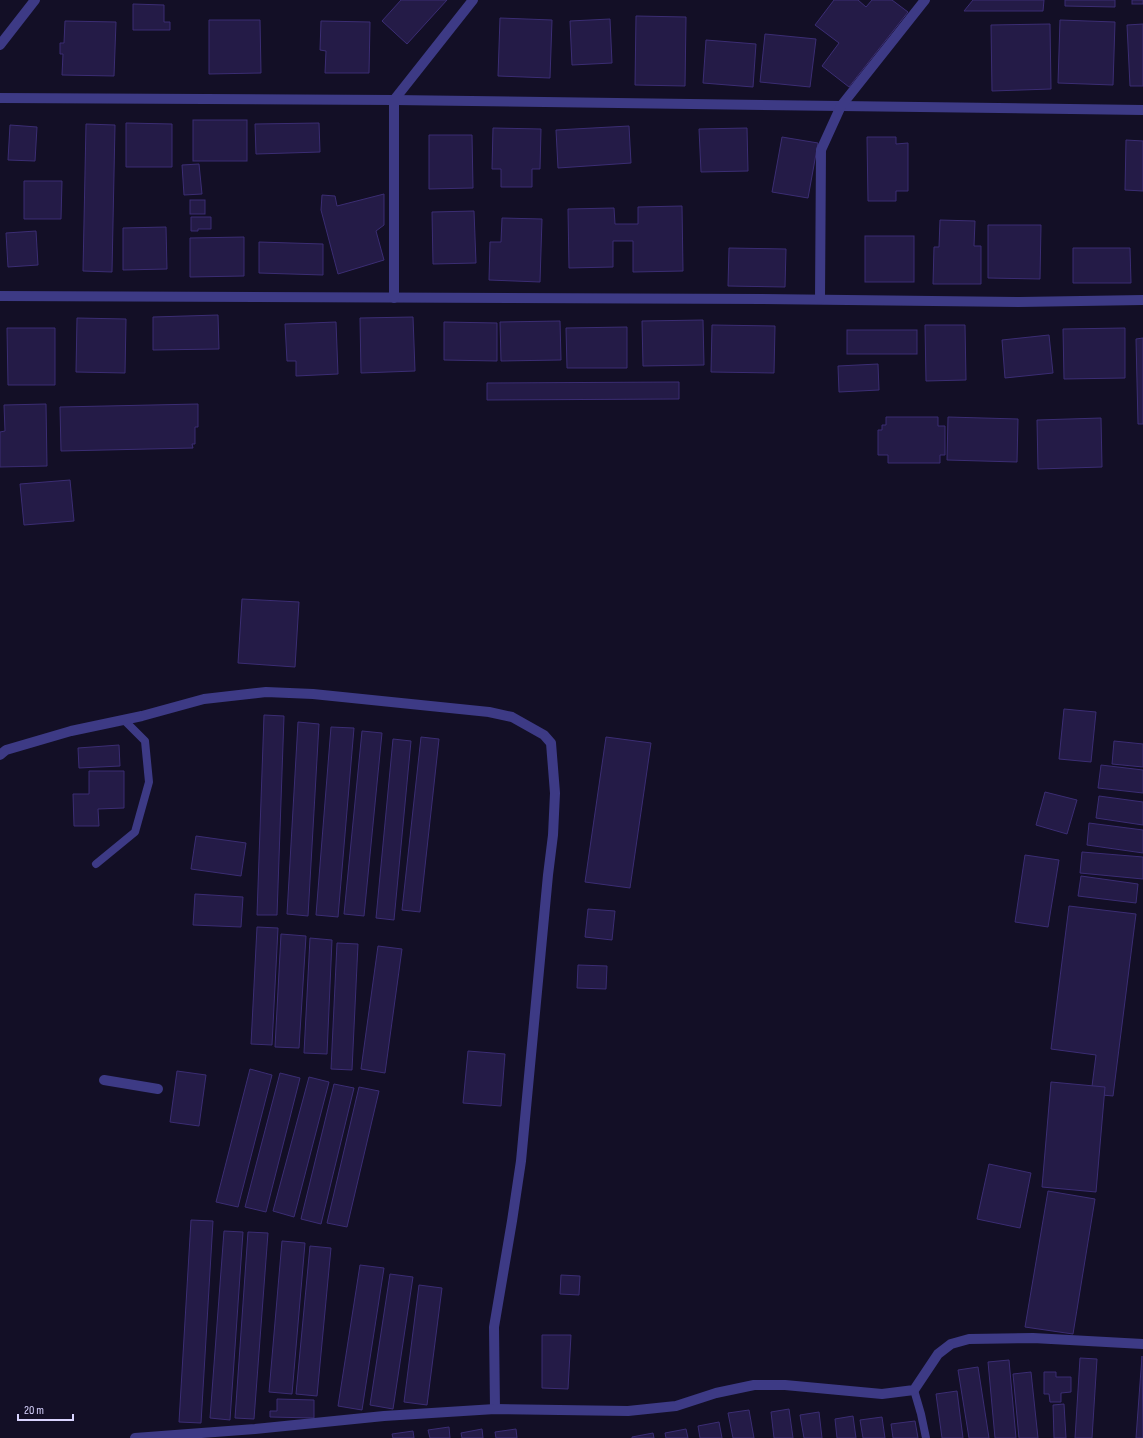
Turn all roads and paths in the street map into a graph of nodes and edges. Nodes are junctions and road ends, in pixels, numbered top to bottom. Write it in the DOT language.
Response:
graph roads {
  1 [pos="35,0"];
  2 [pos="474,0"];
  3 [pos="925,0"];
  4 [pos="0,45"];
  5 [pos="0,98"];
  6 [pos="394,100"];
  7 [pos="841,106"];
  8 [pos="1143,110"];
  9 [pos="0,296"];
  10 [pos="394,298"];
  11 [pos="820,299"];
  12 [pos="1143,300"];
  13 [pos="124,720"];
  14 [pos="0,755"];
  15 [pos="96,864"];
  16 [pos="104,1080"];
  17 [pos="158,1089"];
  18 [pos="1143,1344"];
  19 [pos="914,1390"];
  20 [pos="495,1409"];
  21 [pos="135,1438"];
  22 [pos="926,1438"];
  1 -- 4 [label="street"];
  2 -- 6 [label="street"];
  3 -- 7 [label="street"];
  5 -- 6 [label="street"];
  6 -- 7 [label="street"];
  6 -- 10 [label="street"];
  7 -- 8 [label="street"];
  7 -- 11 [label="street"];
  9 -- 10 [label="street"];
  10 -- 11 [label="street"];
  11 -- 12 [label="street"];
  13 -- 14 [label="street"];
  13 -- 15 [label="lane"];
  13 -- 20 [label="street"];
  16 -- 17 [label="street"];
  18 -- 19 [label="street"];
  19 -- 20 [label="street"];
  19 -- 22 [label="lane"];
  20 -- 21 [label="street"];
}
